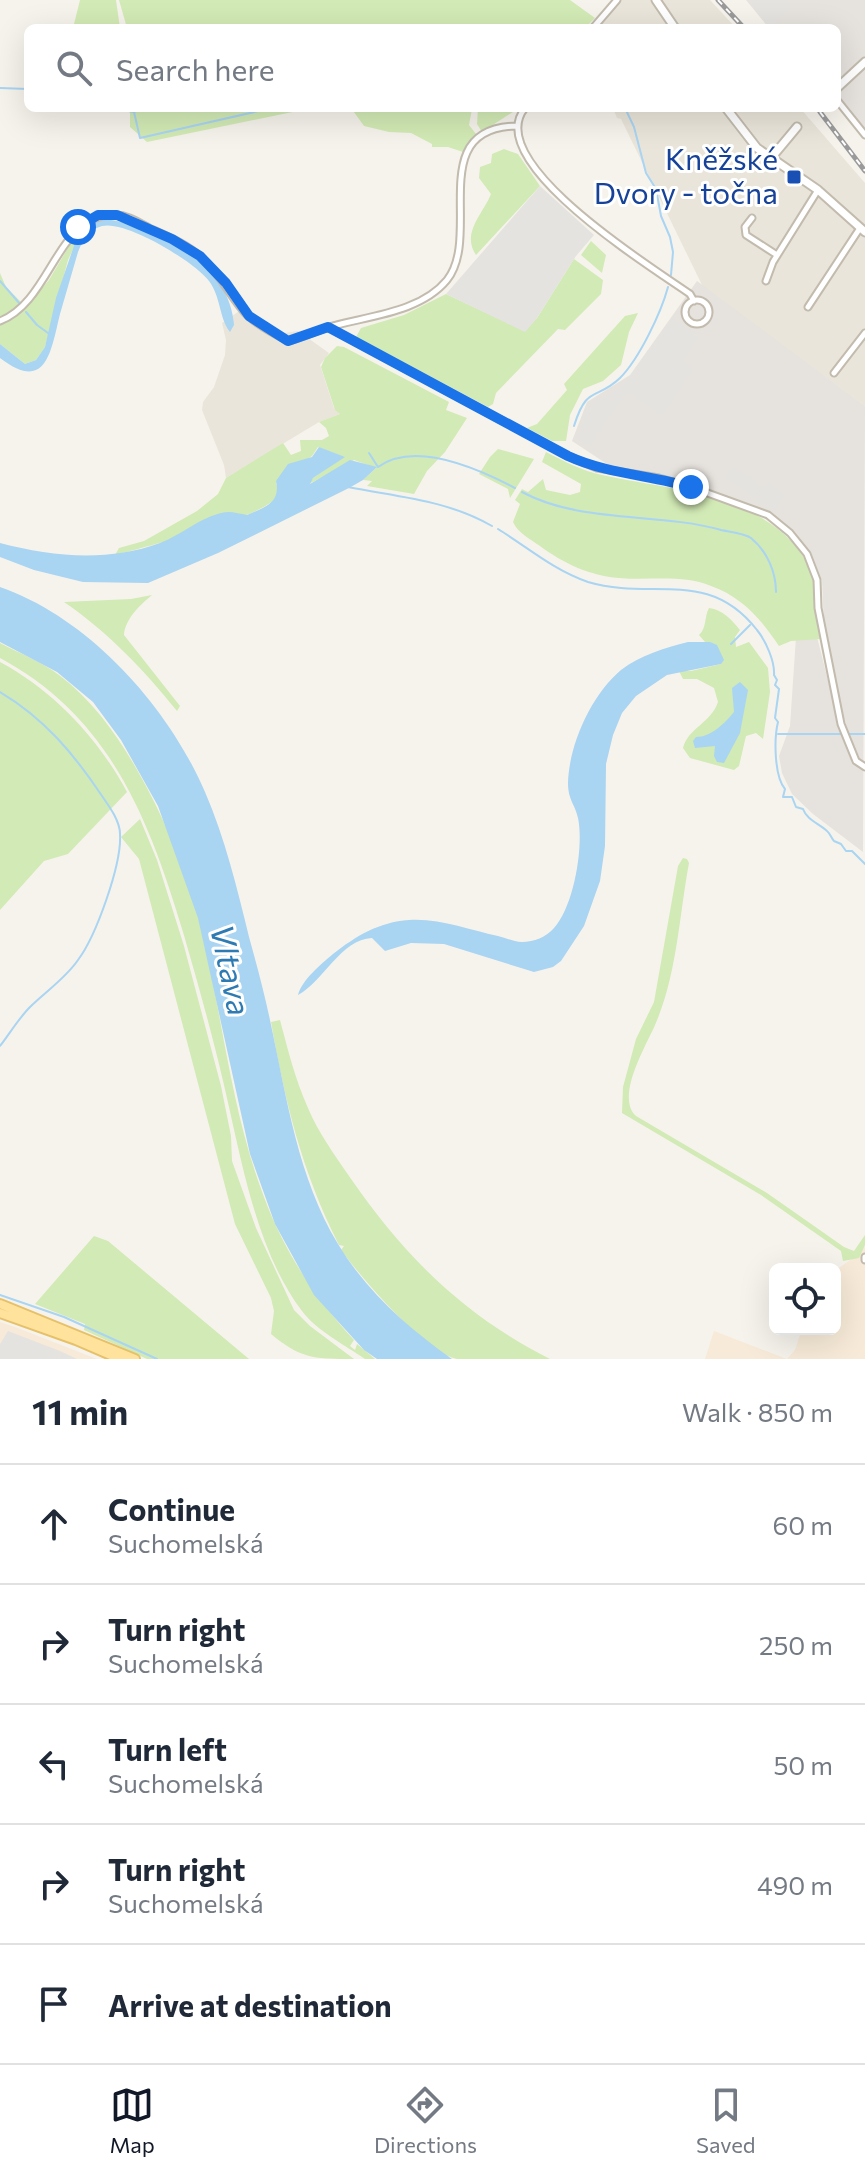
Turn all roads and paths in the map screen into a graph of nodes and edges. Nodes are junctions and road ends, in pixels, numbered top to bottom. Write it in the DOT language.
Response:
graph roads {
  1 [pos="617,0"];
  2 [pos="656,0"];
  3 [pos="596,24"];
  4 [pos="672,24"];
  5 [pos="865,62"];
  6 [pos="841,84"];
  7 [pos="841,105"];
  8 [pos="523,112"];
  9 [pos="729,112"];
  10 [pos="516,126"];
  11 [pos="797,127"];
  12 [pos="865,135"];
  13 [pos="772,157"];
  14 [pos="818,190"];
  15 [pos="752,218"];
  16 [pos="863,229"];
  17 [pos="777,255"];
  18 [pos="766,281"];
  19 [pos="694,301"];
  20 [pos="808,307"];
  21 [pos="0,321"];
  22 [pos="328,327"];
  23 [pos="865,333"];
  24 [pos="834,373"];
  25 [pos="865,767"];
  26 [pos="0,1304"];
  27 [pos="0,1313"];
  28 [pos="120,1359"];
  29 [pos="135,1359"];
  1 -- 3 [label="street"];
  2 -- 4 [label="street"];
  5 -- 6 [label="street"];
  7 -- 12 [label="street"];
  8 -- 10 [label="street"];
  9 -- 13 [label="street"];
  10 -- 19 [label="street"];
  10 -- 22 [label="street"];
  11 -- 13 [label="street"];
  13 -- 14 [label="street"];
  14 -- 16 [label="street"];
  14 -- 17 [label="street"];
  15 -- 17 [label="street"];
  16 -- 20 [label="street"];
  17 -- 18 [label="street"];
  19 -- 19 [label="street"];
  21 -- 22 [label="street"];
  22 -- 25 [label="street"];
  23 -- 24 [label="street"];
  26 -- 29 [label="main road"];
  27 -- 28 [label="main road"];
}
